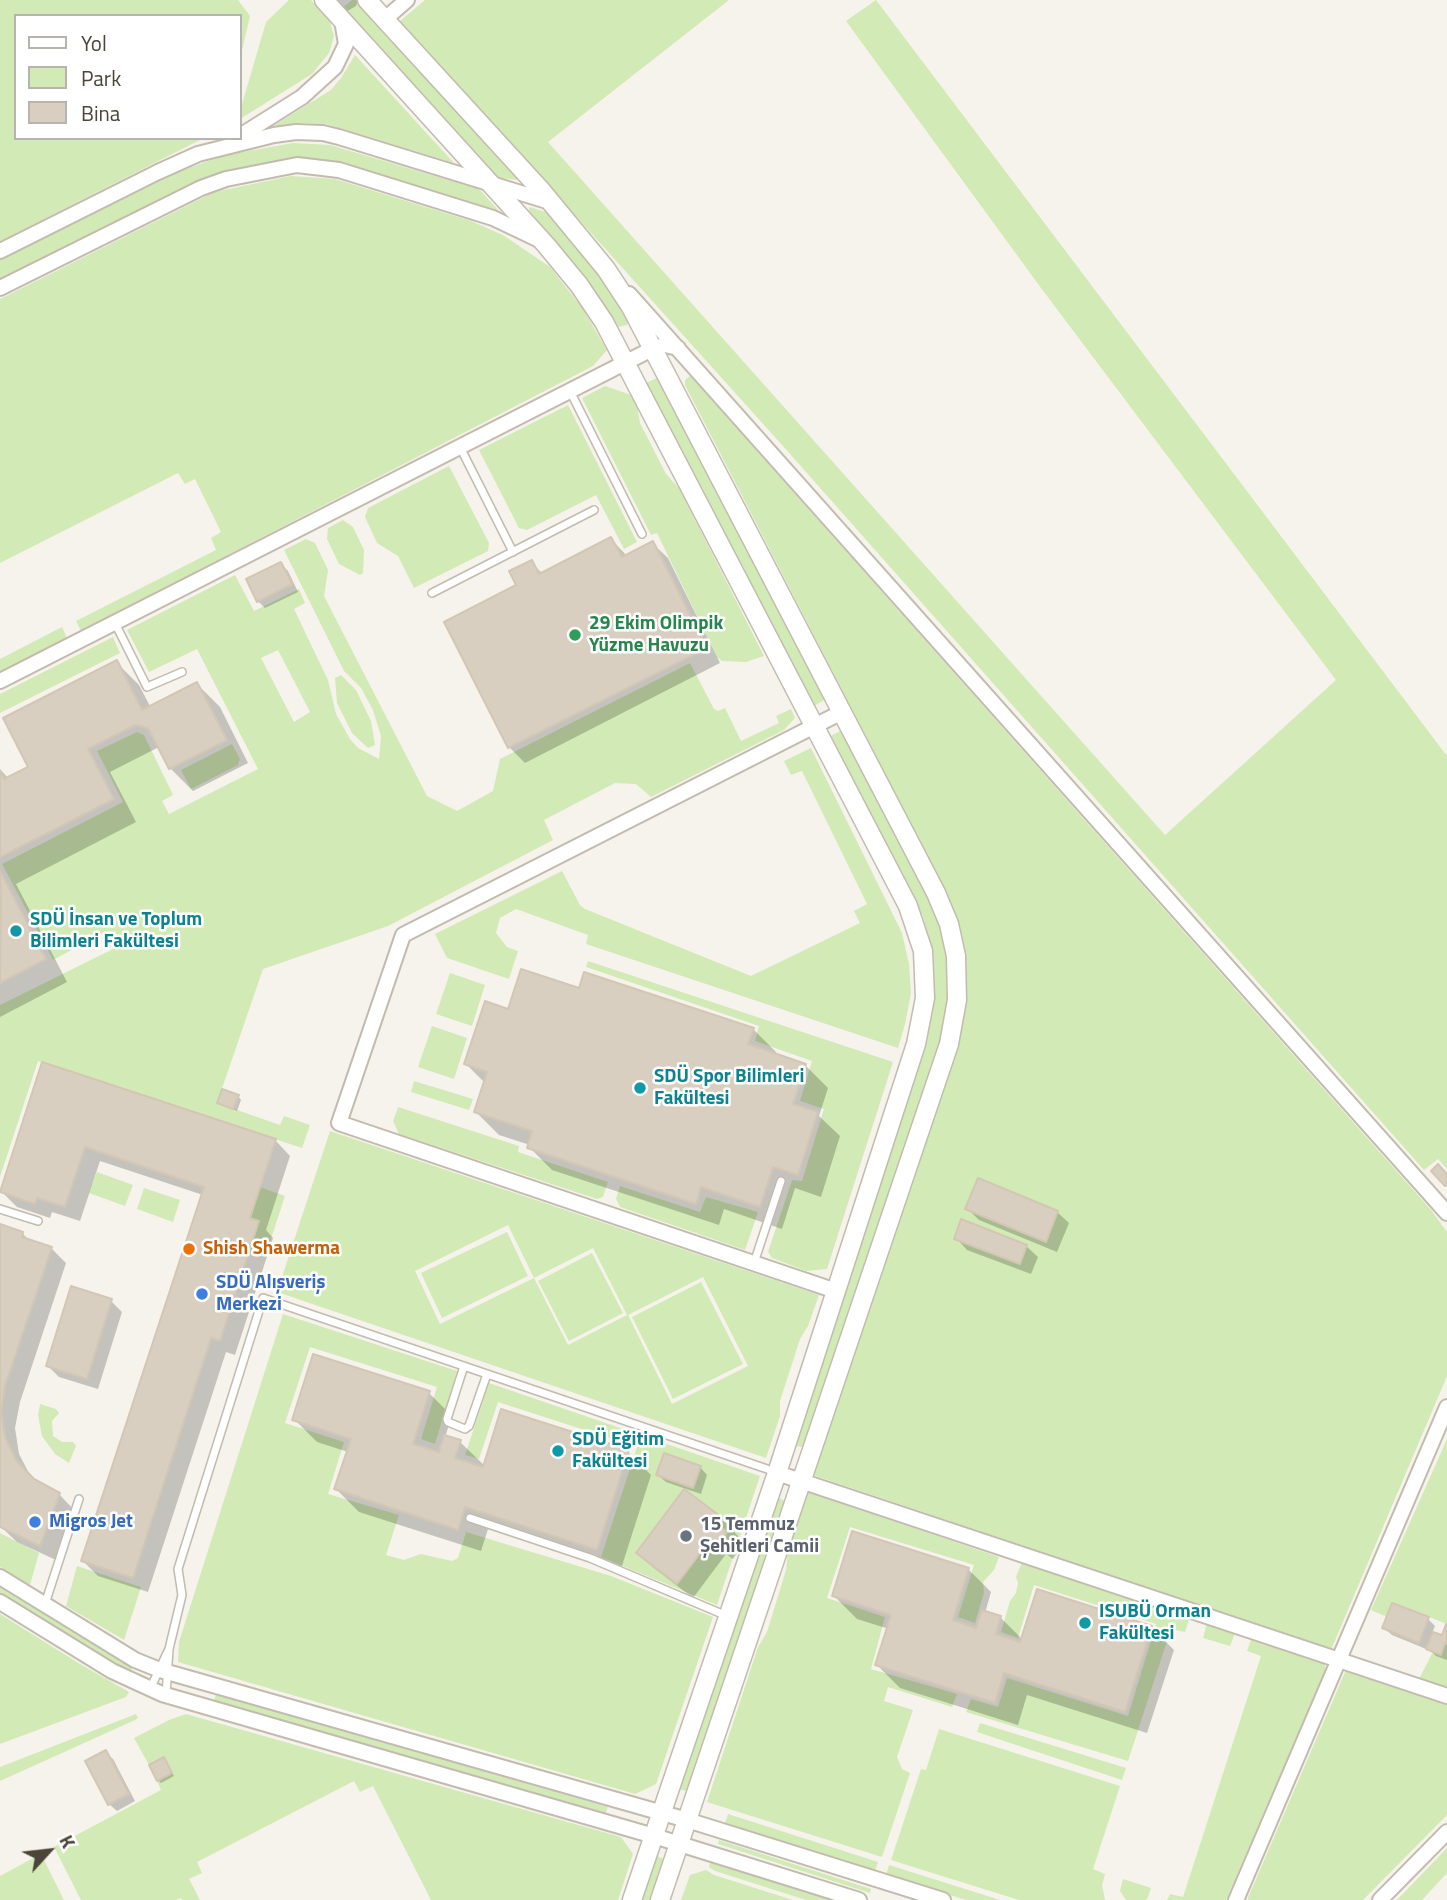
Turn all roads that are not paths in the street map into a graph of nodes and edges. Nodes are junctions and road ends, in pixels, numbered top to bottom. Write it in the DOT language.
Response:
graph roads {
  1 [pos="324,0"];
  2 [pos="367,0"];
  3 [pos="407,0"];
  4 [pos="341,19"];
  5 [pos="385,19"];
  6 [pos="242,134"];
  7 [pos="233,140"];
  8 [pos="219,148"];
  9 [pos="492,184"];
  10 [pos="550,202"];
  11 [pos="546,245"];
  12 [pos="0,251"];
  13 [pos="606,269"];
  14 [pos="0,288"];
  15 [pos="654,348"];
  16 [pos="678,348"];
  17 [pos="626,363"];
  18 [pos="570,391"];
  19 [pos="460,447"];
  20 [pos="594,510"];
  21 [pos="642,534"];
  22 [pos="513,552"];
  23 [pos="432,593"];
  24 [pos="115,623"];
  25 [pos="182,672"];
  26 [pos="0,681"];
  27 [pos="842,712"];
  28 [pos="814,726"];
  29 [pos="781,1181"];
  30 [pos="0,1209"];
  31 [pos="1447,1213"];
  32 [pos="38,1221"];
  33 [pos="754,1263"];
  34 [pos="836,1291"];
  35 [pos="464,1366"];
  36 [pos="487,1374"];
  37 [pos="1447,1408"];
  38 [pos="777,1472"];
  39 [pos="802,1481"];
  40 [pos="79,1499"];
  41 [pos="470,1518"];
  42 [pos="0,1577"];
  43 [pos="0,1602"];
  44 [pos="45,1605"];
  45 [pos="728,1616"];
  46 [pos="1339,1660"];
  47 [pos="164,1671"];
  48 [pos="149,1689"];
  49 [pos="166,1695"];
  50 [pos="1447,1696"];
  51 [pos="661,1812"];
  52 [pos="687,1820"];
  53 [pos="1447,1832"];
  54 [pos="654,1836"];
  55 [pos="679,1843"];
  56 [pos="632,1900"];
  57 [pos="660,1900"];
  58 [pos="859,1900"];
  59 [pos="943,1900"];
  60 [pos="1236,1900"];
  61 [pos="1380,1900"];
  1 -- 4 [label="street"];
  2 -- 5 [label="street"];
  3 -- 5 [label="street"];
  4 -- 6 [label="street"];
  4 -- 9 [label="street"];
  5 -- 10 [label="street"];
  7 -- 8 [label="street"];
  8 -- 9 [label="street"];
  8 -- 12 [label="street"];
  9 -- 10 [label="street"];
  9 -- 11 [label="street"];
  10 -- 13 [label="street"];
  11 -- 14 [label="street"];
  11 -- 17 [label="street"];
  13 -- 15 [label="street"];
  13 -- 16 [label="street"];
  15 -- 16 [label="street"];
  15 -- 17 [label="street"];
  15 -- 27 [label="street"];
  16 -- 31 [label="street"];
  17 -- 18 [label="street"];
  17 -- 28 [label="street"];
  18 -- 19 [label="street"];
  18 -- 21 [label="lane"];
  19 -- 22 [label="lane"];
  19 -- 24 [label="street"];
  20 -- 22 [label="lane"];
  22 -- 23 [label="lane"];
  24 -- 25 [label="lane"];
  24 -- 26 [label="street"];
  27 -- 28 [label="street"];
  27 -- 39 [label="street"];
  28 -- 33 [label="street"];
  28 -- 34 [label="street"];
  29 -- 33 [label="lane"];
  30 -- 32 [label="lane"];
  33 -- 34 [label="street"];
  34 -- 38 [label="street"];
  35 -- 36 [label="lane"];
  35 -- 36 [label="lane"];
  35 -- 47 [label="lane"];
  36 -- 38 [label="lane"];
  37 -- 46 [label="street"];
  38 -- 39 [label="street"];
  38 -- 45 [label="street"];
  39 -- 46 [label="street"];
  39 -- 52 [label="street"];
  40 -- 44 [label="lane"];
  41 -- 45 [label="lane"];
  42 -- 44 [label="street"];
  43 -- 48 [label="street"];
  44 -- 47 [label="street"];
  45 -- 51 [label="street"];
  46 -- 50 [label="street"];
  46 -- 60 [label="street"];
  47 -- 48 [label="lane"];
  47 -- 49 [label="lane"];
  47 -- 51 [label="street"];
  48 -- 49 [label="street"];
  49 -- 54 [label="street"];
  51 -- 52 [label="street"];
  51 -- 54 [label="street"];
  52 -- 55 [label="street"];
  52 -- 59 [label="street"];
  53 -- 61 [label="street"];
  54 -- 55 [label="street"];
  54 -- 56 [label="street"];
  55 -- 57 [label="street"];
  55 -- 58 [label="street"];
}
